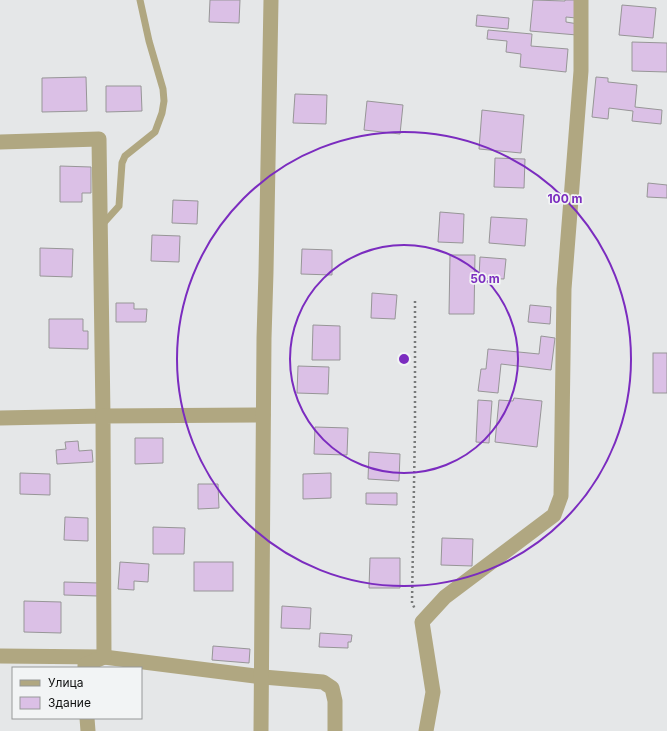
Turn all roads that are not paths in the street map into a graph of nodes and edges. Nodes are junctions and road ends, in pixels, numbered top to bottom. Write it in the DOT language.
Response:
graph roads {
  1 [pos="140,0"];
  2 [pos="271,0"];
  3 [pos="581,0"];
  4 [pos="0,142"];
  5 [pos="101,226"];
  6 [pos="263,414"];
  7 [pos="103,416"];
  8 [pos="0,418"];
  9 [pos="0,656"];
  10 [pos="104,657"];
  11 [pos="85,667"];
  12 [pos="263,677"];
  13 [pos="87,719"];
  14 [pos="88,731"];
  15 [pos="261,731"];
  16 [pos="335,731"];
  17 [pos="426,731"];
  1 -- 5 [label="lane"];
  2 -- 6 [label="street"];
  3 -- 17 [label="street"];
  4 -- 5 [label="street"];
  5 -- 7 [label="street"];
  6 -- 7 [label="street"];
  6 -- 12 [label="street"];
  7 -- 8 [label="street"];
  7 -- 10 [label="street"];
  9 -- 10 [label="street"];
  10 -- 11 [label="street"];
  10 -- 12 [label="street"];
  12 -- 15 [label="street"];
  12 -- 16 [label="street"];
  13 -- 14 [label="street"];
}
